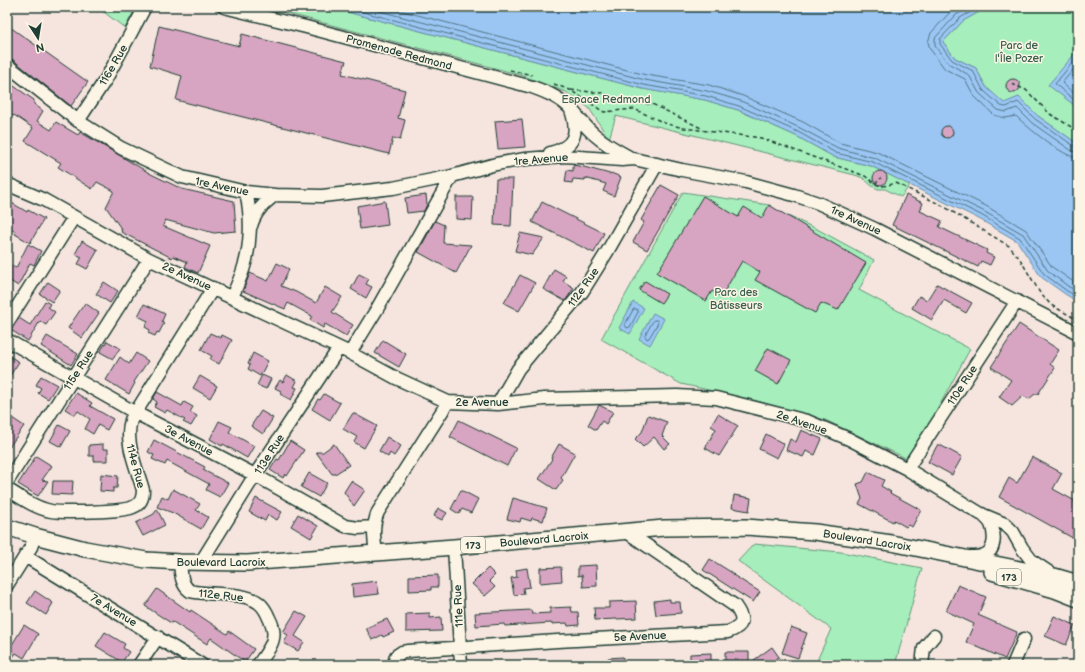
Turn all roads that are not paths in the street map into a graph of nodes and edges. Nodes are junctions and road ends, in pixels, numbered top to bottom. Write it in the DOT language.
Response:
graph roads {
  1 [pos="145,7"];
  2 [pos="224,7"];
  3 [pos="7,65"];
  4 [pos="570,108"];
  5 [pos="78,121"];
  6 [pos="525,159"];
  7 [pos="634,159"];
  8 [pos="657,164"];
  9 [pos="452,176"];
  10 [pos="7,184"];
  11 [pos="246,192"];
  12 [pos="275,195"];
  13 [pos="74,217"];
  14 [pos="249,230"];
  15 [pos="149,259"];
  16 [pos="213,288"];
  17 [pos="232,297"];
  18 [pos="1017,301"];
  19 [pos="7,323"];
  20 [pos="1078,333"];
  21 [pos="7,340"];
  22 [pos="344,350"];
  23 [pos="73,378"];
  24 [pos="448,402"];
  25 [pos="498,404"];
  26 [pos="134,412"];
  27 [pos="907,469"];
  28 [pos="255,475"];
  29 [pos="7,482"];
  30 [pos="7,489"];
  31 [pos="981,514"];
  32 [pos="7,527"];
  33 [pos="374,527"];
  34 [pos="627,532"];
  35 [pos="35,536"];
  36 [pos="454,547"];
  37 [pos="941,552"];
  38 [pos="376,553"];
  39 [pos="25,556"];
  40 [pos="966,558"];
  41 [pos="180,562"];
  42 [pos="201,562"];
  43 [pos="1054,576"];
  44 [pos="1078,583"];
  45 [pos="7,585"];
  46 [pos="1078,599"];
  47 [pos="934,636"];
  48 [pos="158,637"];
  49 [pos="1024,639"];
  50 [pos="460,647"];
  51 [pos="139,665"];
  52 [pos="202,665"];
  53 [pos="258,665"];
  54 [pos="394,665"];
  55 [pos="461,665"];
  56 [pos="922,665"];
  57 [pos="1013,665"];
  1 -- 5 [label="street, 116e Rue"];
  2 -- 4 [label="street, Promenade Redmond"];
  3 -- 5 [label="street, 1re Avenue"];
  4 -- 6 [label="street"];
  4 -- 7 [label="street, Promenade Redmond"];
  5 -- 11 [label="street, 1re Avenue"];
  6 -- 7 [label="street, 1re Avenue"];
  6 -- 9 [label="street, 1re Avenue"];
  7 -- 8 [label="street, 1re Avenue"];
  8 -- 18 [label="street, 1re Avenue"];
  8 -- 25 [label="street, 112e Rue"];
  9 -- 12 [label="street, 1re Avenue"];
  9 -- 22 [label="street, 113e Rue"];
  10 -- 13 [label="street, 2e Avenue"];
  11 -- 12 [label="street, 1re Avenue"];
  11 -- 14 [label="street"];
  12 -- 14 [label="street"];
  13 -- 15 [label="street, 2e Avenue"];
  13 -- 19 [label="street"];
  14 -- 17 [label="street"];
  15 -- 16 [label="street, 2e Avenue"];
  15 -- 23 [label="street, 115e Rue"];
  16 -- 17 [label="street, 2e Avenue"];
  16 -- 26 [label="street, 114e Rue"];
  17 -- 22 [label="street, 2e Avenue"];
  18 -- 20 [label="street, 1re Avenue"];
  18 -- 27 [label="street, 110e Rue"];
  21 -- 23 [label="street, 3e Avenue"];
  22 -- 24 [label="street, 2e Avenue"];
  22 -- 28 [label="street, 113e Rue"];
  23 -- 26 [label="street, 3e Avenue"];
  23 -- 29 [label="street, 115e Rue"];
  24 -- 25 [label="street, 2e Avenue"];
  24 -- 33 [label="street"];
  25 -- 27 [label="street, 2e Avenue"];
  26 -- 28 [label="street, 3e Avenue"];
  26 -- 30 [label="street, 114e Rue"];
  27 -- 31 [label="street, 2e Avenue"];
  28 -- 33 [label="street, 3e Avenue"];
  28 -- 42 [label="street, 113e Rue"];
  31 -- 40 [label="street, 2e Avenue"];
  31 -- 43 [label="street, 2e Avenue"];
  32 -- 35 [label="main road, Boulevard Lacroix / 173"];
  33 -- 38 [label="street"];
  34 -- 36 [label="main road, Boulevard Lacroix / 173"];
  34 -- 37 [label="main road, Boulevard Lacroix / 173"];
  34 -- 50 [label="street, 5e Avenue"];
  35 -- 39 [label="street"];
  35 -- 41 [label="main road, Boulevard Lacroix / 173"];
  36 -- 38 [label="main road, Boulevard Lacroix / 173"];
  36 -- 50 [label="street, 111e Rue"];
  37 -- 40 [label="main road, Boulevard Lacroix"];
  37 -- 46 [label="main road, Boulevard Lacroix / 173"];
  38 -- 42 [label="main road, Boulevard Lacroix / 173"];
  39 -- 45 [label="street"];
  39 -- 48 [label="street, 7e Avenue"];
  40 -- 43 [label="main road, Boulevard Lacroix"];
  41 -- 42 [label="main road, Boulevard Lacroix / 173"];
  41 -- 53 [label="street, 112e Rue"];
  43 -- 44 [label="main road, Boulevard Lacroix"];
  47 -- 56 [label="street"];
  48 -- 51 [label="street"];
  48 -- 52 [label="street, 7e Avenue"];
  49 -- 57 [label="street"];
  50 -- 54 [label="street, 5e Avenue"];
  50 -- 55 [label="street, 111e Rue"];
}
